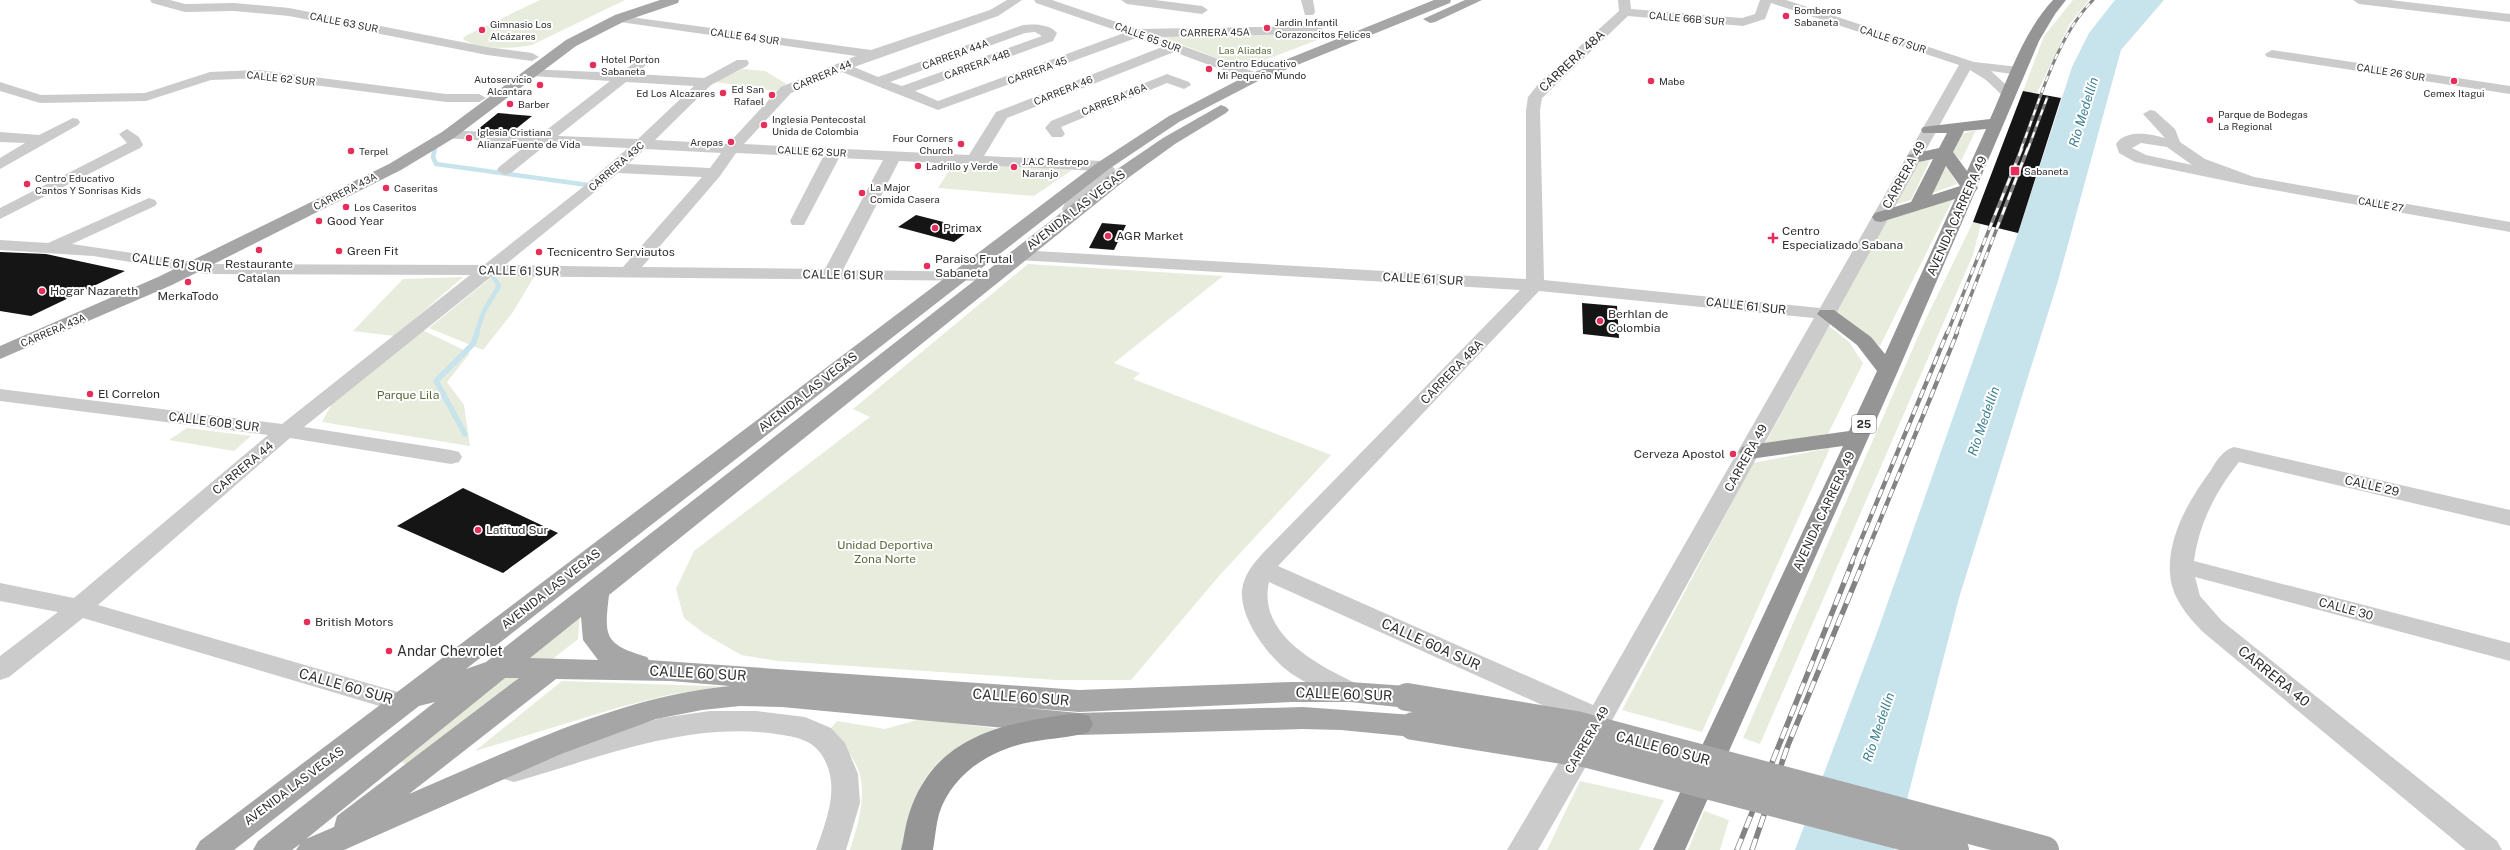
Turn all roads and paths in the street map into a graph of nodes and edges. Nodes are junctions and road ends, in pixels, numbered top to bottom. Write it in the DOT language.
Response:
graph roads {
  1 [pos="156,0"];
  2 [pos="652,0"];
  3 [pos="673,0"];
  4 [pos="1016,0"];
  5 [pos="1040,0"];
  6 [pos="1445,0"];
  7 [pos="1476,0"];
  8 [pos="1766,0"];
  9 [pos="1774,0"];
  10 [pos="2060,0"];
  11 [pos="2358,0"];
  12 [pos="1118,3"];
  13 [pos="1624,6"];
  14 [pos="1202,10"];
  15 [pos="620,18"];
  16 [pos="2510,18"];
  17 [pos="1098,19"];
  18 [pos="1030,28"];
  19 [pos="1318,30"];
  20 [pos="1137,33"];
  21 [pos="1174,47"];
  22 [pos="2272,54"];
  23 [pos="870,55"];
  24 [pos="647,58"];
  25 [pos="742,63"];
  26 [pos="1967,63"];
  27 [pos="532,64"];
  28 [pos="927,64"];
  29 [pos="840,66"];
  30 [pos="2019,71"];
  31 [pos="952,73"];
  32 [pos="622,76"];
  33 [pos="1255,77"];
  34 [pos="880,81"];
  35 [pos="706,82"];
  36 [pos="1184,85"];
  37 [pos="0,86"];
  38 [pos="1072,86"];
  39 [pos="2510,90"];
  40 [pos="903,91"];
  41 [pos="2009,94"];
  42 [pos="475,101"];
  43 [pos="1108,101"];
  44 [pos="2150,114"];
  45 [pos="73,122"];
  46 [pos="1997,123"];
  47 [pos="1958,127"];
  48 [pos="1929,130"];
  49 [pos="127,134"];
  50 [pos="1057,134"];
  51 [pos="445,137"];
  52 [pos="0,138"];
  53 [pos="42,140"];
  54 [pos="542,140"];
  55 [pos="643,143"];
  56 [pos="2172,144"];
  57 [pos="733,147"];
  58 [pos="834,152"];
  59 [pos="1945,152"];
  60 [pos="894,155"];
  61 [pos="1914,158"];
  62 [pos="974,160"];
  63 [pos="0,164"];
  64 [pos="1103,166"];
  65 [pos="614,168"];
  66 [pos="505,170"];
  67 [pos="714,173"];
  68 [pos="2251,181"];
  69 [pos="1970,188"];
  70 [pos="150,203"];
  71 [pos="1918,205"];
  72 [pos="0,214"];
  73 [pos="1881,217"];
  74 [pos="1064,219"];
  75 [pos="798,221"];
  76 [pos="2510,226"];
  77 [pos="0,245"];
  78 [pos="51,247"];
  79 [pos="1018,255"];
  80 [pos="171,265"];
  81 [pos="194,268"];
  82 [pos="489,270"];
  83 [pos="628,272"];
  84 [pos="831,275"];
  85 [pos="957,277"];
  86 [pos="989,278"];
  87 [pos="1535,286"];
  88 [pos="1827,314"];
  89 [pos="0,343"];
  90 [pos="0,353"];
  91 [pos="1888,371"];
  92 [pos="0,395"];
  93 [pos="286,431"];
  94 [pos="1858,437"];
  95 [pos="1750,452"];
  96 [pos="2234,454"];
  97 [pos="451,457"];
  98 [pos="2510,518"];
  99 [pos="620,536"];
  100 [pos="2183,566"];
  101 [pos="1262,569"];
  102 [pos="597,591"];
  103 [pos="0,592"];
  104 [pos="79,608"];
  105 [pos="543,634"];
  106 [pos="2510,652"];
  107 [pos="500,668"];
  108 [pos="550,669"];
  109 [pos="0,670"];
  110 [pos="671,671"];
  111 [pos="1350,692"];
  112 [pos="403,703"];
  113 [pos="1599,719"];
  114 [pos="1079,724"];
  115 [pos="391,754"];
  116 [pos="456,787"];
  117 [pos="389,807"];
  118 [pos="317,848"];
  119 [pos="211,850"];
  120 [pos="269,850"];
  121 [pos="831,850"];
  122 [pos="917,850"];
  123 [pos="1522,850"];
  124 [pos="1669,850"];
  125 [pos="1955,850"];
  126 [pos="2045,850"];
  127 [pos="2487,850"];
  1 -- 27 [label="street, CALLE 63 SUR"];
  2 -- 27 [label="main road, CARRERA 43A"];
  3 -- 15 [label="main road, CARRERA 43A"];
  4 -- 23 [label="street, CARRERA 44"];
  5 -- 17 [label="street, CALLE 65 SUR"];
  6 -- 33 [label="main road, AVENIDA LAS VEGAS"];
  7 -- 74 [label="main road, AVENIDA LAS VEGAS"];
  8 -- 13 [label="street, CALLE 66B SUR"];
  9 -- 26 [label="street, CALLE 67 SUR"];
  10 -- 30 [label="highway, AVENIDA CARRERA 49 / 25"];
  11 -- 16 [label="street"];
  12 -- 14 [label="street"];
  12 -- 17 [label="street"];
  13 -- 87 [label="street, CARRERA 48A"];
  15 -- 23 [label="street, CALLE 64 SUR"];
  15 -- 27 [label="main road, CARRERA 43A"];
  17 -- 20 [label="street, CALLE 65 SUR"];
  18 -- 28 [label="street, CARRERA 44A"];
  18 -- 31 [label="street, CARRERA 44B"];
  19 -- 20 [label="street, CARRERA 45A"];
  20 -- 21 [label="street, CALLE 65 SUR"];
  20 -- 40 [label="street, CARRERA 45"];
  21 -- 33 [label="street, CALLE 65 SUR"];
  21 -- 38 [label="street, CARRERA 46"];
  22 -- 39 [label="street, CALLE 26 SUR"];
  23 -- 29 [label="street, CARRERA 44"];
  24 -- 32 [label="street"];
  25 -- 35 [label="street, CARRERA 43C"];
  26 -- 30 [label="street, CALLE 67 SUR"];
  26 -- 41 [label="street, CALLE 67 SUR"];
  26 -- 48 [label="street, CARRERA 49"];
  27 -- 32 [label="street, CALLE 63 SUR"];
  27 -- 42 [label="main road, CARRERA 43A"];
  27 -- 51 [label="main road, CARRERA 43A"];
  28 -- 31 [label="street"];
  28 -- 34 [label="street, CARRERA 44A"];
  29 -- 34 [label="street"];
  29 -- 57 [label="street, CARRERA 44"];
  30 -- 41 [label="highway, AVENIDA CARRERA 49 / 25"];
  31 -- 40 [label="street, CARRERA 44B"];
  32 -- 35 [label="street, CALLE 63 SUR"];
  32 -- 54 [label="street"];
  33 -- 64 [label="main road, AVENIDA LAS VEGAS"];
  34 -- 40 [label="street"];
  35 -- 55 [label="street, CARRERA 43C"];
  36 -- 43 [label="street, CARRERA 46A"];
  37 -- 42 [label="street, CALLE 62 SUR"];
  38 -- 43 [label="street"];
  38 -- 62 [label="street, CARRERA 46"];
  41 -- 46 [label="highway, AVENIDA CARRERA 49 / 25"];
  42 -- 80 [label="main road, CARRERA 43A"];
  43 -- 50 [label="street, CARRERA 46A"];
  44 -- 56 [label="street"];
  45 -- 53 [label="street"];
  46 -- 47 [label="highway"];
  46 -- 69 [label="highway, AVENIDA CARRERA 49 / 25"];
  47 -- 48 [label="highway"];
  47 -- 59 [label="highway"];
  48 -- 61 [label="street, CARRERA 49"];
  49 -- 72 [label="street"];
  51 -- 54 [label="street, CALLE 62 SUR"];
  51 -- 81 [label="main road, CARRERA 43A"];
  52 -- 53 [label="street"];
  53 -- 63 [label="street"];
  54 -- 55 [label="street, CALLE 62 SUR"];
  54 -- 66 [label="street"];
  55 -- 57 [label="street, CALLE 62 SUR"];
  55 -- 65 [label="street, CARRERA 43C"];
  56 -- 68 [label="street, CALLE 27"];
  56 -- 68 [label="street, CALLE 27"];
  57 -- 58 [label="street, CALLE 62 SUR"];
  57 -- 67 [label="street, CARRERA 44"];
  58 -- 60 [label="street, CALLE 62 SUR"];
  58 -- 75 [label="street"];
  59 -- 61 [label="highway"];
  59 -- 69 [label="highway"];
  59 -- 71 [label="highway"];
  60 -- 62 [label="street, CALLE 62 SUR"];
  60 -- 84 [label="street"];
  61 -- 73 [label="street, CARRERA 49"];
  62 -- 64 [label="street, CALLE 62 SUR"];
  64 -- 74 [label="street"];
  64 -- 85 [label="main road, AVENIDA LAS VEGAS"];
  65 -- 67 [label="street"];
  65 -- 82 [label="street, CARRERA 43C"];
  67 -- 83 [label="street, CARRERA 44"];
  68 -- 76 [label="street, CALLE 27"];
  69 -- 71 [label="highway"];
  69 -- 91 [label="highway, AVENIDA CARRERA 49 / 25"];
  70 -- 78 [label="street, CALLE 61 SUR"];
  71 -- 73 [label="highway"];
  73 -- 88 [label="street, CARRERA 49"];
  74 -- 79 [label="main road, AVENIDA LAS VEGAS"];
  77 -- 78 [label="street, CALLE 61 SUR"];
  78 -- 80 [label="street, CALLE 61 SUR"];
  79 -- 86 [label="main road, AVENIDA LAS VEGAS"];
  79 -- 87 [label="street, CALLE 61 SUR"];
  80 -- 81 [label="street, CALLE 61 SUR"];
  80 -- 89 [label="main road, CARRERA 43A"];
  81 -- 82 [label="street, CALLE 61 SUR"];
  81 -- 90 [label="main road, CARRERA 43A"];
  82 -- 83 [label="street, CALLE 61 SUR"];
  82 -- 93 [label="street, CARRERA 44"];
  83 -- 84 [label="street, CALLE 61 SUR"];
  84 -- 85 [label="street, CALLE 61 SUR"];
  85 -- 86 [label="street, CALLE 61 SUR"];
  85 -- 99 [label="main road, AVENIDA LAS VEGAS"];
  86 -- 102 [label="main road, AVENIDA LAS VEGAS"];
  87 -- 88 [label="street, CALLE 61 SUR"];
  87 -- 101 [label="street, CARRERA 48A"];
  88 -- 91 [label="highway"];
  88 -- 95 [label="street, CARRERA 49"];
  91 -- 94 [label="highway, AVENIDA CARRERA 49 / 25"];
  92 -- 93 [label="street, CALLE 60B SUR"];
  93 -- 97 [label="street, CALLE 60B SUR"];
  93 -- 104 [label="street, CARRERA 44"];
  94 -- 95 [label="highway"];
  94 -- 124 [label="highway, AVENIDA CARRERA 49 / 25"];
  95 -- 113 [label="street, CARRERA 49"];
  96 -- 98 [label="street, CALLE 29"];
  96 -- 100 [label="street, CARRERA 40"];
  99 -- 105 [label="main road"];
  99 -- 112 [label="main road, AVENIDA LAS VEGAS"];
  100 -- 106 [label="street, CALLE 30"];
  100 -- 127 [label="street, CARRERA 40"];
  101 -- 111 [label="street, CARRERA 48A"];
  101 -- 113 [label="street, CALLE 60A SUR"];
  102 -- 105 [label="main road, AVENIDA LAS VEGAS"];
  102 -- 110 [label="main road"];
  103 -- 104 [label="street, CALLE 60 SUR"];
  104 -- 109 [label="street, CARRERA 44"];
  104 -- 112 [label="street, CALLE 60 SUR"];
  105 -- 107 [label="main road, AVENIDA LAS VEGAS"];
  107 -- 108 [label="main road, CALLE 60 SUR"];
  107 -- 112 [label="main road, CALLE 60 SUR"];
  107 -- 115 [label="main road, AVENIDA LAS VEGAS"];
  108 -- 110 [label="main road, CALLE 60 SUR"];
  108 -- 117 [label="main road"];
  110 -- 111 [label="main road, CALLE 60 SUR"];
  111 -- 126 [label="main road, CALLE 60 SUR, bridge"];
  112 -- 115 [label="main road"];
  112 -- 119 [label="main road, AVENIDA LAS VEGAS"];
  113 -- 123 [label="street, CARRERA 49"];
  114 -- 116 [label="main road, CALLE 60 SUR"];
  114 -- 122 [label="highway"];
  114 -- 125 [label="main road, CALLE 60 SUR, bridge"];
  115 -- 117 [label="main road"];
  115 -- 120 [label="main road, AVENIDA LAS VEGAS"];
  116 -- 117 [label="main road, CALLE 60 SUR"];
  116 -- 121 [label="street, CALLE 60 SUR"];
  117 -- 118 [label="main road"];
}
